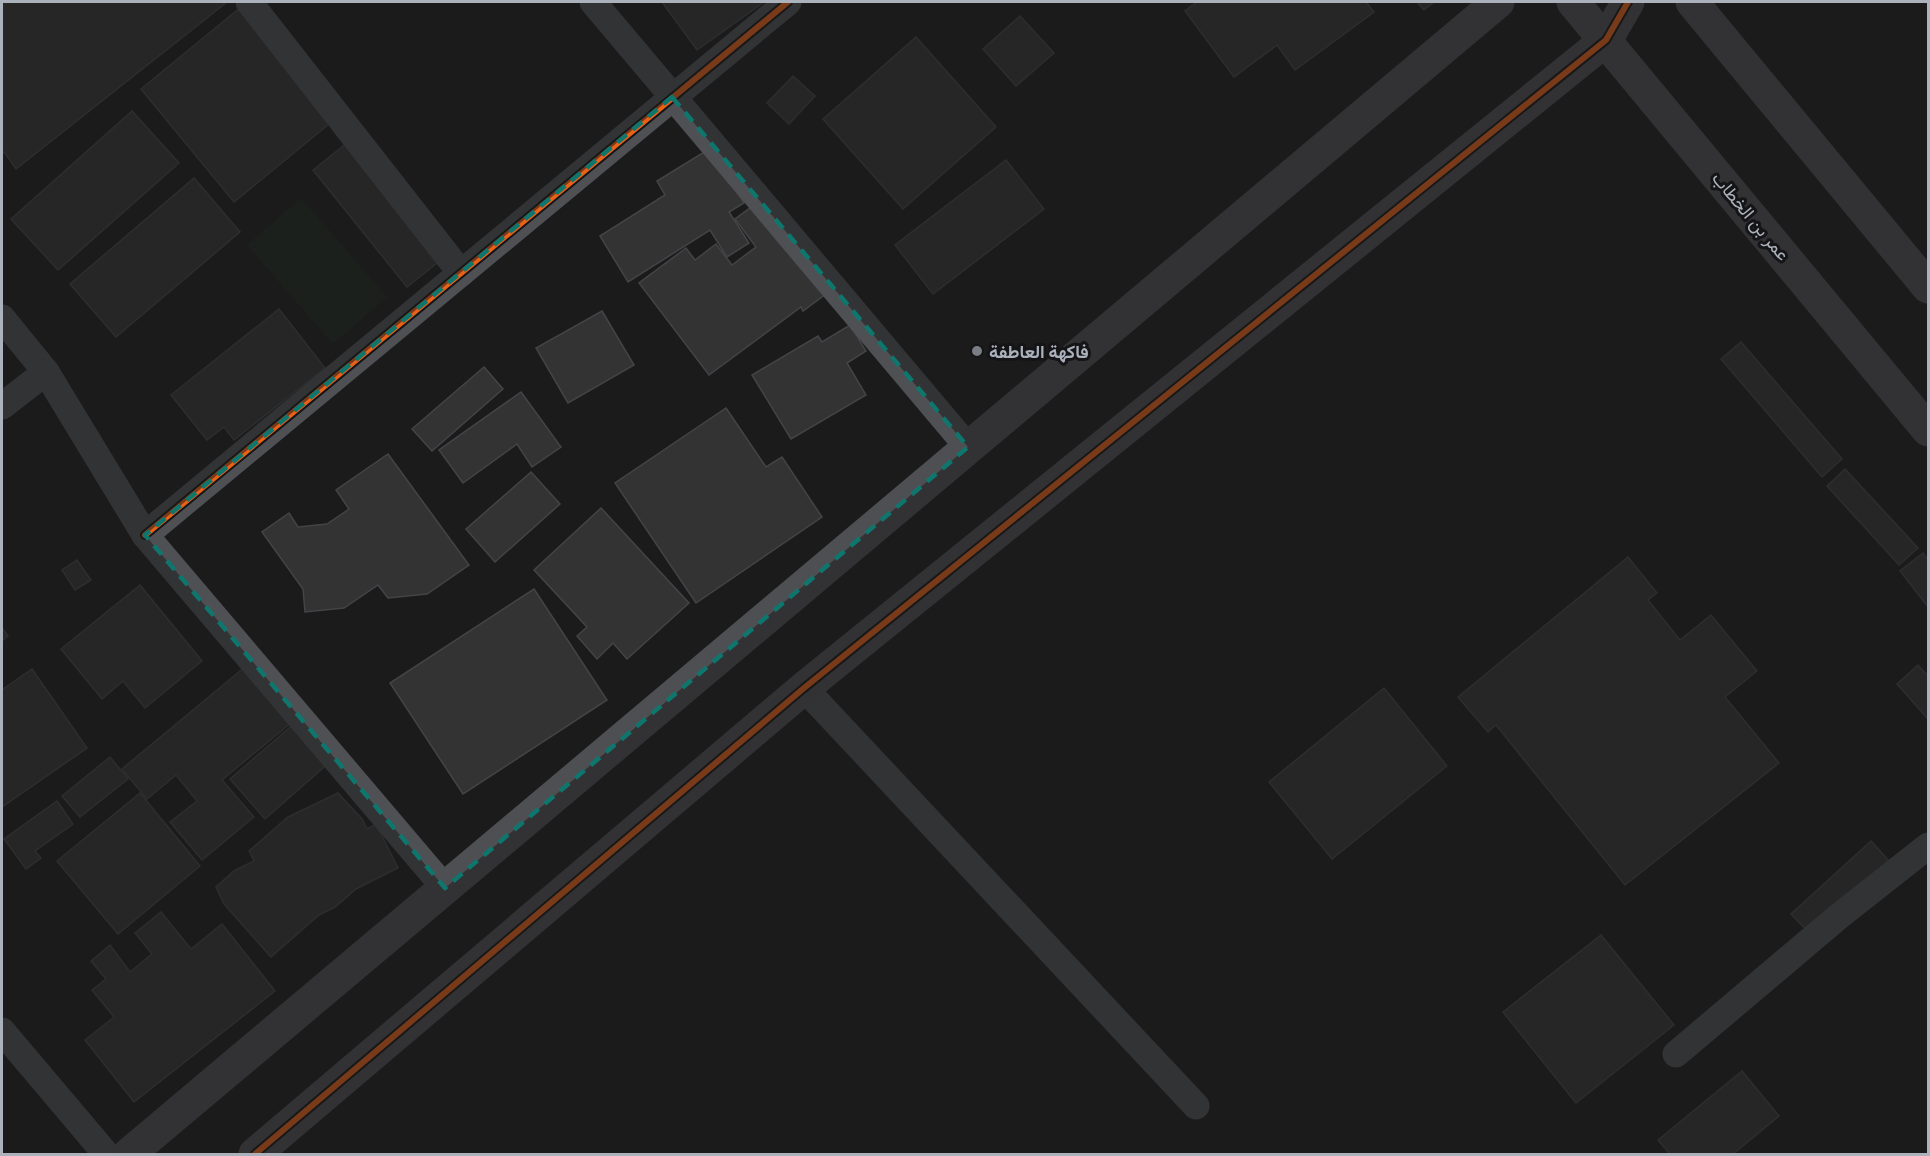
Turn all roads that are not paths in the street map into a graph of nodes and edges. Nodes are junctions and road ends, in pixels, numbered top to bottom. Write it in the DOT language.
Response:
graph roads {
  1 [pos="249,2"];
  2 [pos="593,2"];
  3 [pos="788,2"];
  4 [pos="1498,2"];
  5 [pos="1573,2"];
  6 [pos="1628,2"];
  7 [pos="1692,2"];
  8 [pos="1606,40"];
  9 [pos="672,97"];
  10 [pos="461,273"];
  11 [pos="1929,287"];
  12 [pos="2,318"];
  13 [pos="46,372"];
  14 [pos="2,406"];
  15 [pos="1929,430"];
  16 [pos="968,447"];
  17 [pos="145,536"];
  18 [pos="804,688"];
  19 [pos="1929,846"];
  20 [pos="445,888"];
  21 [pos="2,1031"];
  22 [pos="1676,1054"];
  23 [pos="1196,1106"];
  24 [pos="106,1155"];
  25 [pos="129,1155"];
  26 [pos="255,1155"];
  1 -- 10 [label="street"];
  2 -- 9 [label="street"];
  3 -- 9 [label="street"];
  4 -- 16 [label="street"];
  5 -- 8 [label="street, عمر بن الخطاب"];
  6 -- 8 [label="street"];
  7 -- 11 [label="street"];
  8 -- 15 [label="street, عمر بن الخطاب"];
  8 -- 18 [label="street"];
  9 -- 10 [label="street"];
  9 -- 16 [label="street"];
  10 -- 17 [label="street"];
  12 -- 13 [label="street"];
  13 -- 14 [label="street"];
  13 -- 17 [label="street"];
  16 -- 20 [label="street"];
  17 -- 20 [label="street"];
  18 -- 23 [label="street"];
  18 -- 26 [label="street"];
  19 -- 22 [label="street"];
  20 -- 25 [label="street"];
  21 -- 24 [label="street"];
}
